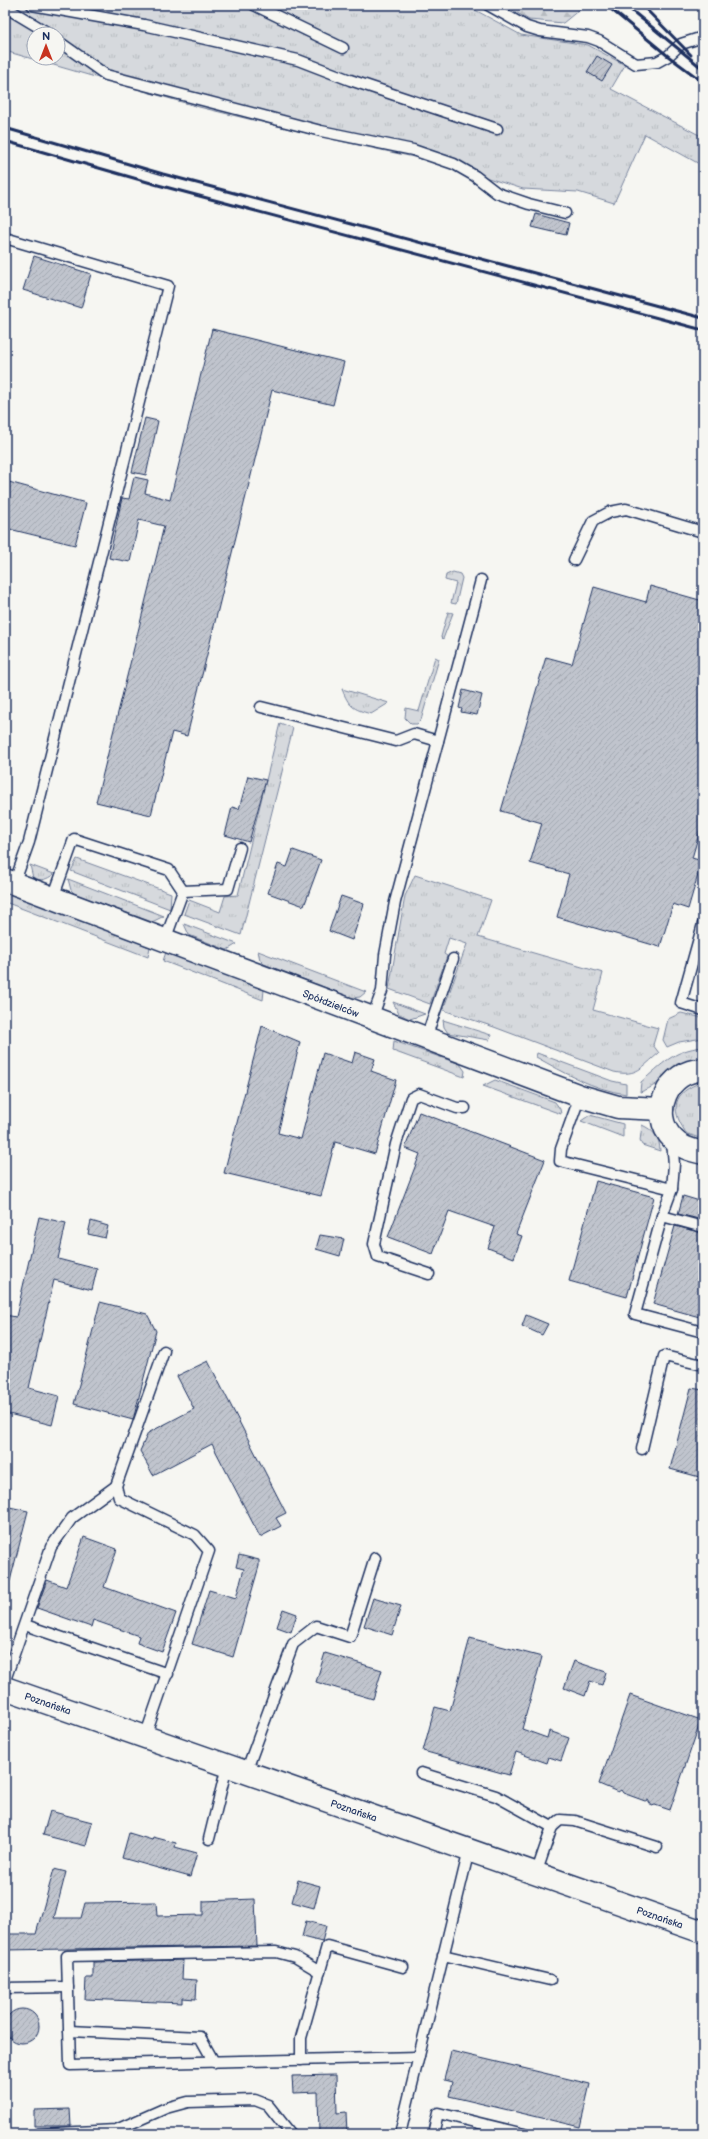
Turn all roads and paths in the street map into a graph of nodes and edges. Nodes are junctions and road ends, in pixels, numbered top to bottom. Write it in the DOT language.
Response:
graph roads {
  1 [pos="32,5"];
  2 [pos="254,5"];
  3 [pos="488,5"];
  4 [pos="5,7"];
  5 [pos="37,26"];
  6 [pos="703,38"];
  7 [pos="66,47"];
  8 [pos="343,48"];
  9 [pos="497,129"];
  10 [pos="565,213"];
  11 [pos="5,238"];
  12 [pos="703,532"];
  13 [pos="574,560"];
  14 [pos="481,580"];
  15 [pos="261,707"];
  16 [pos="438,741"];
  17 [pos="240,848"];
  18 [pos="10,882"];
  19 [pos="183,891"];
  20 [pos="53,898"];
  21 [pos="703,924"];
  22 [pos="165,940"];
  23 [pos="453,959"];
  24 [pos="703,1010"];
  25 [pos="372,1018"];
  26 [pos="426,1038"];
  27 [pos="703,1070"];
  28 [pos="580,1096"];
  29 [pos="465,1108"];
  30 [pos="662,1109"];
  31 [pos="672,1138"];
  32 [pos="703,1153"];
  33 [pos="672,1189"];
  34 [pos="662,1216"];
  35 [pos="703,1227"];
  36 [pos="429,1274"];
  37 [pos="703,1332"];
  38 [pos="164,1350"];
  39 [pos="703,1365"];
  40 [pos="642,1449"];
  41 [pos="116,1486"];
  42 [pos="375,1558"];
  43 [pos="25,1625"];
  44 [pos="168,1674"];
  45 [pos="5,1680"];
  46 [pos="5,1688"];
  47 [pos="145,1737"];
  48 [pos="237,1769"];
  49 [pos="421,1773"];
  50 [pos="552,1827"];
  51 [pos="209,1839"];
  52 [pos="657,1847"];
  53 [pos="469,1850"];
  54 [pos="536,1874"];
  55 [pos="703,1932"];
  56 [pos="443,1955"];
  57 [pos="403,1967"];
  58 [pos="320,1972"];
  59 [pos="550,1980"];
  60 [pos="68,1987"];
  61 [pos="5,1988"];
  62 [pos="69,2031"];
  63 [pos="419,2057"];
  64 [pos="301,2060"];
  65 [pos="214,2062"];
  66 [pos="38,2134"];
  67 [pos="291,2134"];
  68 [pos="400,2134"];
  69 [pos="433,2134"];
  70 [pos="524,2134"];
  1 -- 9 [label="lane"];
  2 -- 8 [label="lane"];
  3 -- 6 [label="lane"];
  4 -- 5 [label="lane"];
  7 -- 10 [label="lane"];
  11 -- 18 [label="lane"];
  12 -- 13 [label="lane"];
  14 -- 16 [label="lane"];
  15 -- 16 [label="lane"];
  16 -- 25 [label="lane"];
  17 -- 19 [label="lane"];
  18 -- 20 [label="street, Spółdzielców"];
  19 -- 20 [label="lane"];
  19 -- 22 [label="lane"];
  20 -- 22 [label="street, Spółdzielców"];
  21 -- 24 [label="lane"];
  22 -- 25 [label="street, Spółdzielców"];
  23 -- 26 [label="lane"];
  25 -- 26 [label="street, Spółdzielców"];
  26 -- 28 [label="street, Spółdzielców"];
  27 -- 30 [label="street"];
  28 -- 30 [label="street, Spółdzielców"];
  28 -- 33 [label="lane"];
  29 -- 36 [label="lane"];
  30 -- 31 [label="street"];
  31 -- 32 [label="street"];
  31 -- 33 [label="lane"];
  33 -- 34 [label="lane"];
  34 -- 35 [label="lane"];
  34 -- 37 [label="lane"];
  38 -- 41 [label="lane"];
  39 -- 40 [label="lane"];
  41 -- 43 [label="lane"];
  41 -- 44 [label="lane"];
  42 -- 48 [label="lane"];
  43 -- 44 [label="lane"];
  43 -- 45 [label="lane"];
  44 -- 47 [label="lane"];
  46 -- 47 [label="street, Poznańska"];
  47 -- 48 [label="street, Poznańska"];
  48 -- 51 [label="lane"];
  48 -- 53 [label="street, Poznańska"];
  49 -- 50 [label="lane"];
  50 -- 52 [label="lane"];
  50 -- 54 [label="lane"];
  53 -- 54 [label="street, Poznańska"];
  53 -- 56 [label="lane"];
  54 -- 55 [label="street, Poznańska"];
  56 -- 59 [label="lane"];
  56 -- 63 [label="lane"];
  57 -- 58 [label="lane"];
  58 -- 60 [label="lane"];
  58 -- 64 [label="lane"];
  60 -- 61 [label="lane"];
  60 -- 62 [label="lane"];
  62 -- 65 [label="lane"];
  62 -- 65 [label="lane"];
  63 -- 64 [label="lane"];
  63 -- 68 [label="lane"];
  64 -- 65 [label="lane"];
  66 -- 67 [label="lane"];
  69 -- 70 [label="lane"];
}
